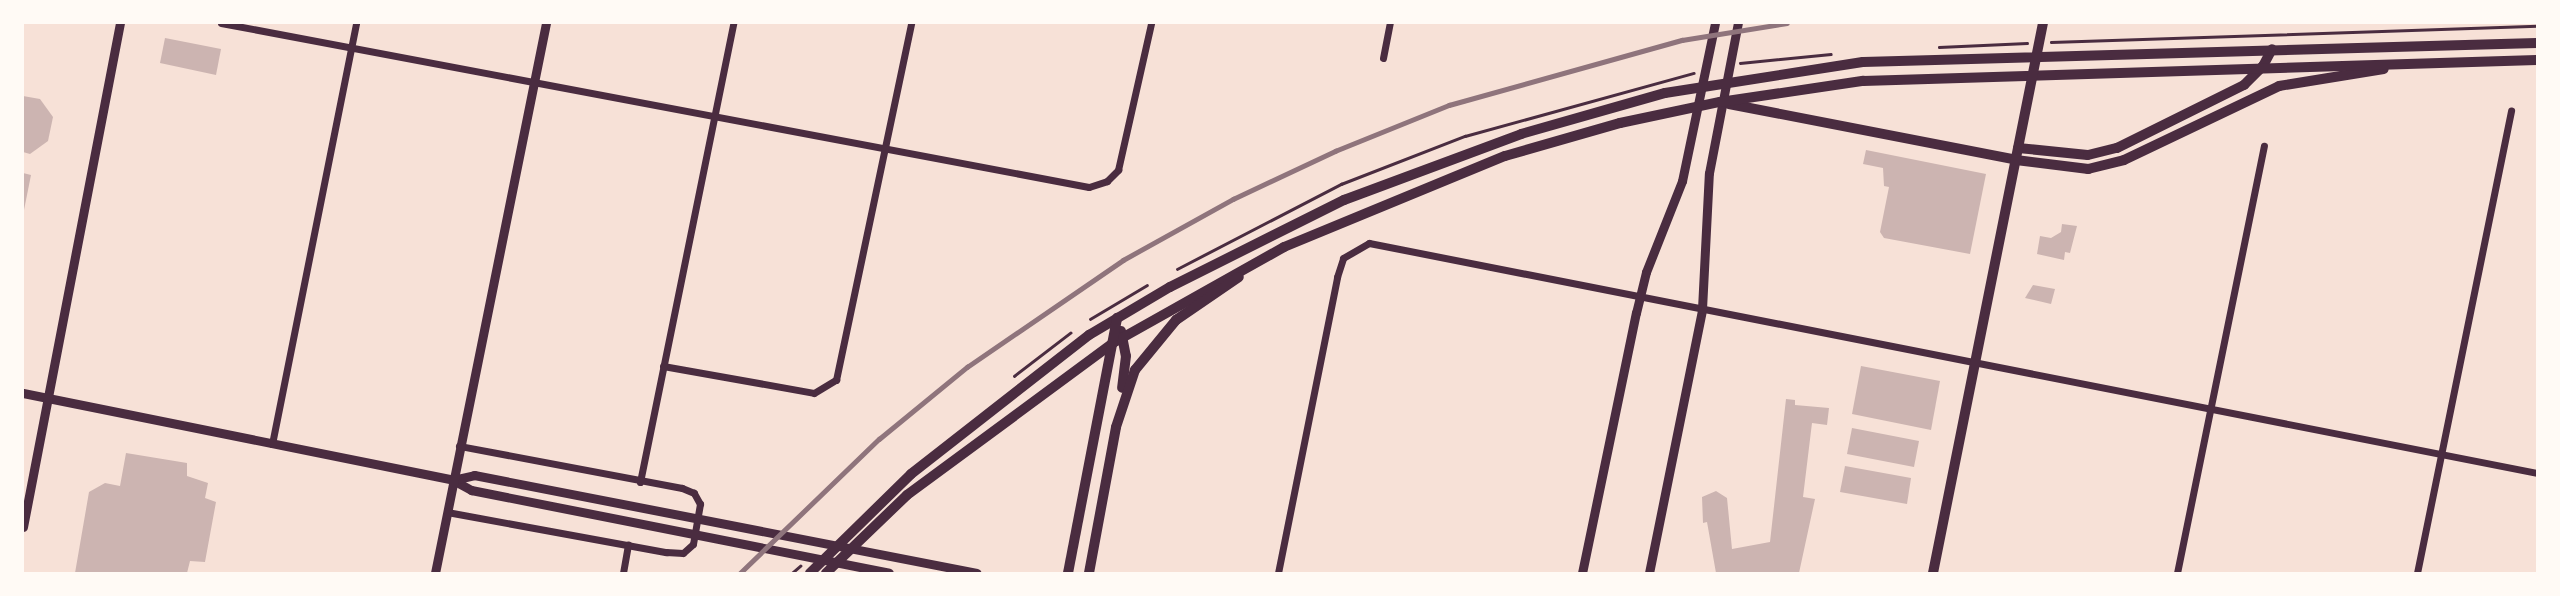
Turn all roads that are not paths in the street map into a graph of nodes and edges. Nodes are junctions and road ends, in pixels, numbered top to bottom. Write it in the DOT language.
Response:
graph roads {
  1 [pos="120,23"];
  2 [pos="221,23"];
  3 [pos="356,23"];
  4 [pos="546,23"];
  5 [pos="733,23"];
  6 [pos="911,23"];
  7 [pos="1151,23"];
  8 [pos="1390,23"];
  9 [pos="1714,23"];
  10 [pos="1738,23"];
  11 [pos="2043,23"];
  12 [pos="2537,43"];
  13 [pos="351,47"];
  14 [pos="2272,49"];
  15 [pos="1383,58"];
  16 [pos="2537,60"];
  17 [pos="2408,64"];
  18 [pos="2263,66"];
  19 [pos="534,80"];
  20 [pos="1720,102"];
  21 [pos="2511,110"];
  22 [pos="715,115"];
  23 [pos="2264,146"];
  24 [pos="886,147"];
  25 [pos="2018,148"];
  26 [pos="2016,160"];
  27 [pos="1284,247"];
  28 [pos="1640,297"];
  29 [pos="1702,309"];
  30 [pos="1117,318"];
  31 [pos="1117,340"];
  32 [pos="1976,364"];
  33 [pos="663,366"];
  34 [pos="23,393"];
  35 [pos="47,399"];
  36 [pos="2209,409"];
  37 [pos="1116,427"];
  38 [pos="272,444"];
  39 [pos="460,446"];
  40 [pos="2441,454"];
  41 [pos="2537,473"];
  42 [pos="453,480"];
  43 [pos="640,482"];
  44 [pos="447,512"];
  45 [pos="23,527"];
  46 [pos="628,544"];
  47 [pos="435,573"];
  48 [pos="623,573"];
  49 [pos="810,573"];
  50 [pos="826,573"];
  51 [pos="887,573"];
  52 [pos="977,573"];
  53 [pos="1068,573"];
  54 [pos="1089,573"];
  55 [pos="1278,573"];
  56 [pos="1582,573"];
  57 [pos="1649,573"];
  58 [pos="1933,573"];
  59 [pos="2177,573"];
  60 [pos="2417,573"];
  1 -- 35 [label="street"];
  2 -- 13 [label="street"];
  3 -- 13 [label="street"];
  4 -- 19 [label="street"];
  5 -- 22 [label="street"];
  6 -- 24 [label="street"];
  7 -- 24 [label="street"];
  8 -- 15 [label="street"];
  9 -- 28 [label="street"];
  10 -- 29 [label="street"];
  11 -- 25 [label="main road"];
  12 -- 14 [label="main road"];
  13 -- 19 [label="street"];
  13 -- 38 [label="street"];
  14 -- 18 [label="main road"];
  14 -- 30 [label="main road"];
  16 -- 17 [label="main road"];
  17 -- 18 [label="main road"];
  17 -- 26 [label="main road"];
  18 -- 20 [label="main road"];
  18 -- 25 [label="main road"];
  19 -- 22 [label="street"];
  19 -- 39 [label="street"];
  20 -- 26 [label="main road"];
  20 -- 27 [label="main road"];
  21 -- 40 [label="street"];
  22 -- 24 [label="street"];
  22 -- 33 [label="street"];
  23 -- 36 [label="street"];
  24 -- 33 [label="street"];
  25 -- 26 [label="main road"];
  26 -- 32 [label="main road"];
  27 -- 31 [label="main road"];
  27 -- 37 [label="main road"];
  28 -- 29 [label="street"];
  28 -- 55 [label="street"];
  28 -- 56 [label="street"];
  29 -- 32 [label="street"];
  29 -- 57 [label="street"];
  30 -- 31 [label="main road"];
  30 -- 49 [label="main road"];
  31 -- 37 [label="main road"];
  31 -- 50 [label="main road"];
  31 -- 53 [label="main road"];
  32 -- 36 [label="street"];
  32 -- 58 [label="main road"];
  33 -- 43 [label="street"];
  34 -- 35 [label="street"];
  35 -- 38 [label="street"];
  35 -- 45 [label="street"];
  36 -- 40 [label="street"];
  36 -- 59 [label="street"];
  37 -- 54 [label="main road"];
  38 -- 42 [label="street"];
  39 -- 42 [label="street"];
  39 -- 43 [label="street"];
  40 -- 41 [label="street"];
  40 -- 60 [label="street"];
  42 -- 44 [label="street"];
  42 -- 51 [label="street"];
  42 -- 52 [label="street"];
  43 -- 46 [label="street"];
  44 -- 46 [label="street"];
  44 -- 47 [label="street"];
  46 -- 48 [label="street"];
}
